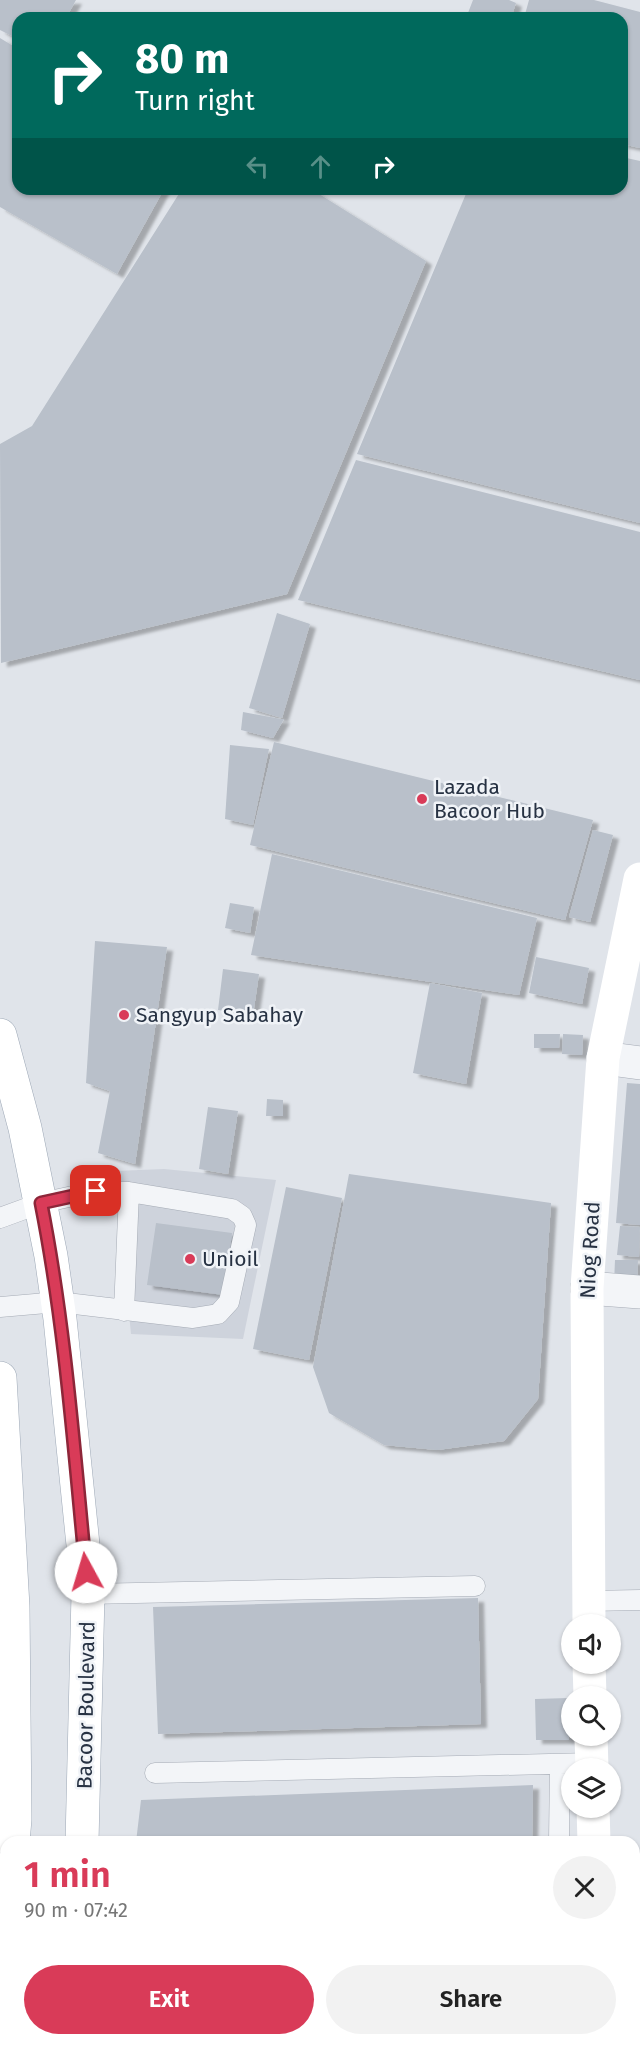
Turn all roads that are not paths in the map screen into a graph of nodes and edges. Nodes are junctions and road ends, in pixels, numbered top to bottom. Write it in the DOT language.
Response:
graph roads {
  1 [pos="640,879"];
  2 [pos="0,1035"];
  3 [pos="603,1058"];
  4 [pos="640,1063"];
  5 [pos="129,1192"];
  6 [pos="41,1203"];
  7 [pos="0,1218"];
  8 [pos="587,1288"];
  9 [pos="640,1292"];
  10 [pos="58,1302"];
  11 [pos="0,1307"];
  12 [pos="124,1311"];
  13 [pos="0,1378"];
  14 [pos="475,1586"];
  15 [pos="88,1594"];
  16 [pos="640,1600"];
  17 [pos="589,1613"];
  18 [pos="7,1627"];
  19 [pos="561,1759"];
  20 [pos="7,1761"];
  21 [pos="155,1773"];
  22 [pos="566,1818"];
  23 [pos="593,1818"];
  24 [pos="14,1836"];
  25 [pos="82,1836"];
  26 [pos="561,1836"];
  27 [pos="594,1836"];
  1 -- 3 [label="main road, Niog Road"];
  2 -- 6 [label="main road, Bacoor Boulevard"];
  3 -- 4 [label="street"];
  3 -- 8 [label="main road, Niog Road"];
  5 -- 6 [label="lane"];
  5 -- 12 [label="lane"];
  5 -- 12 [label="lane"];
  6 -- 7 [label="lane"];
  6 -- 10 [label="main road, Bacoor Boulevard"];
  8 -- 9 [label="street"];
  8 -- 17 [label="main road, Niog Road"];
  10 -- 11 [label="lane"];
  10 -- 12 [label="lane"];
  10 -- 15 [label="main road, Bacoor Boulevard"];
  13 -- 18 [label="main road"];
  14 -- 15 [label="lane"];
  15 -- 25 [label="main road, Bacoor Boulevard"];
  16 -- 17 [label="lane"];
  18 -- 20 [label="main road"];
  19 -- 21 [label="lane"];
  20 -- 24 [label="main road"];
  22 -- 26 [label="lane"];
  23 -- 27 [label="main road"];
}
